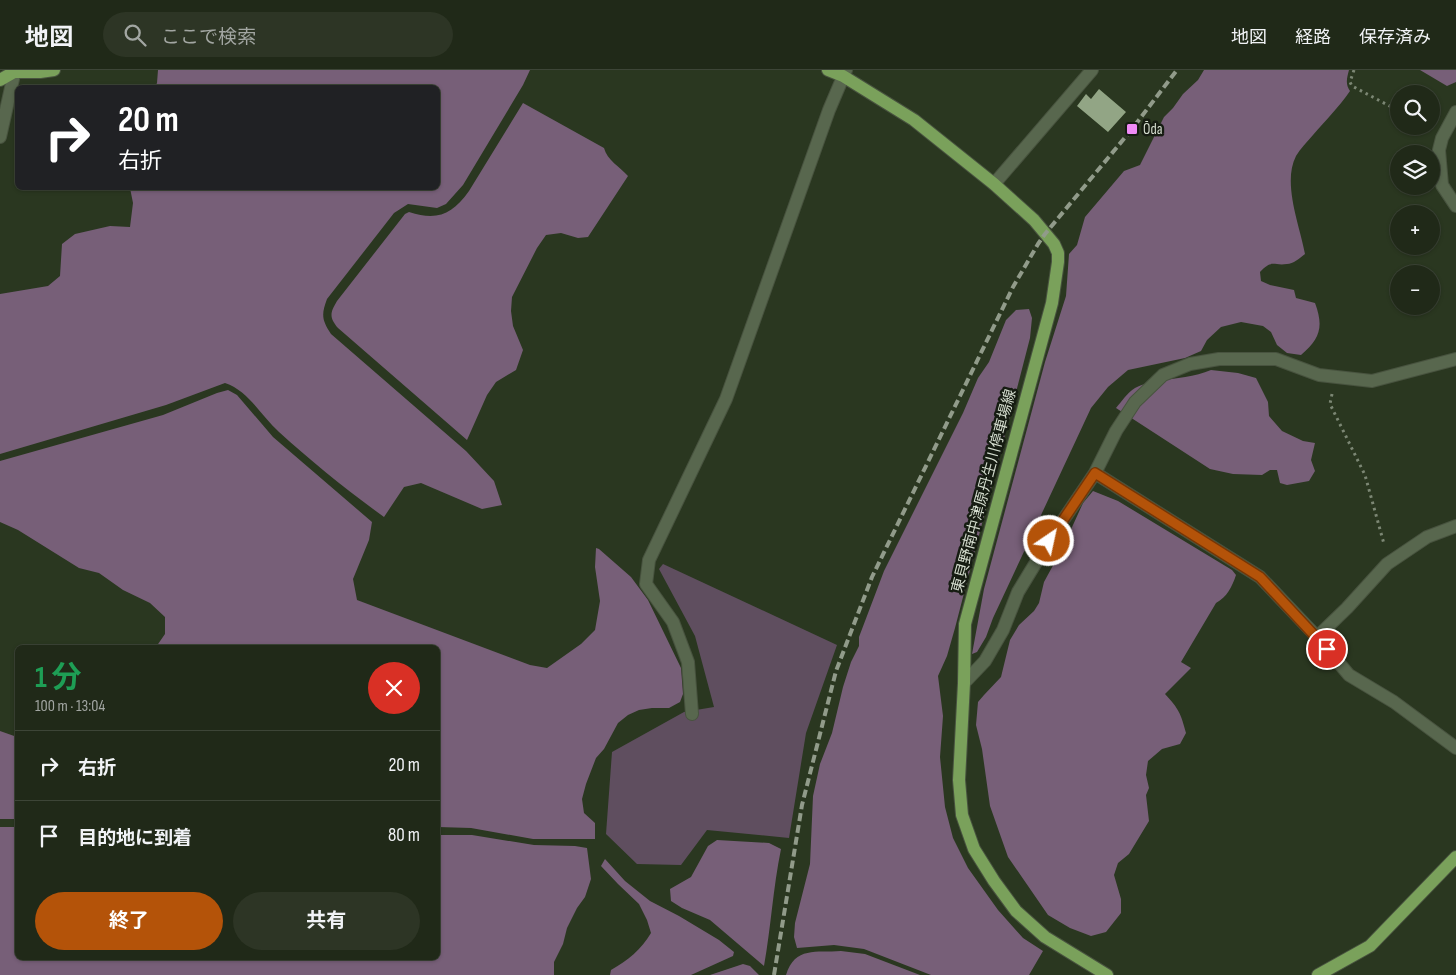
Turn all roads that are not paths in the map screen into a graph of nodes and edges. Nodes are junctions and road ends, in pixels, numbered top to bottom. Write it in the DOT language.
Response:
graph roads {
  1 [pos="54,70"];
  2 [pos="828,70"];
  3 [pos="1092,70"];
  4 [pos="15,71"];
  5 [pos="844,73"];
  6 [pos="0,80"];
  7 [pos="1456,112"];
  8 [pos="0,138"];
  9 [pos="994,184"];
  10 [pos="1456,206"];
  11 [pos="1456,359"];
  12 [pos="1095,473"];
  13 [pos="1456,526"];
  14 [pos="1317,637"];
  15 [pos="964,683"];
  16 [pos="692,714"];
  17 [pos="1456,748"];
  18 [pos="1456,856"];
  19 [pos="1107,975"];
  20 [pos="1318,975"];
  1 -- 4 [label="main road"];
  2 -- 5 [label="main road, 東貝野南中津原丹生川停車場線"];
  3 -- 9 [label="street"];
  4 -- 6 [label="main road"];
  4 -- 8 [label="street"];
  5 -- 9 [label="main road, 東貝野南中津原丹生川停車場線"];
  5 -- 16 [label="street"];
  7 -- 10 [label="street"];
  9 -- 15 [label="main road, 東貝野南中津原丹生川停車場線"];
  11 -- 12 [label="street"];
  12 -- 14 [label="street"];
  12 -- 15 [label="street"];
  13 -- 14 [label="street"];
  14 -- 17 [label="street"];
  15 -- 19 [label="main road, 東貝野南中津原丹生川停車場線"];
  18 -- 20 [label="main road"];
}
